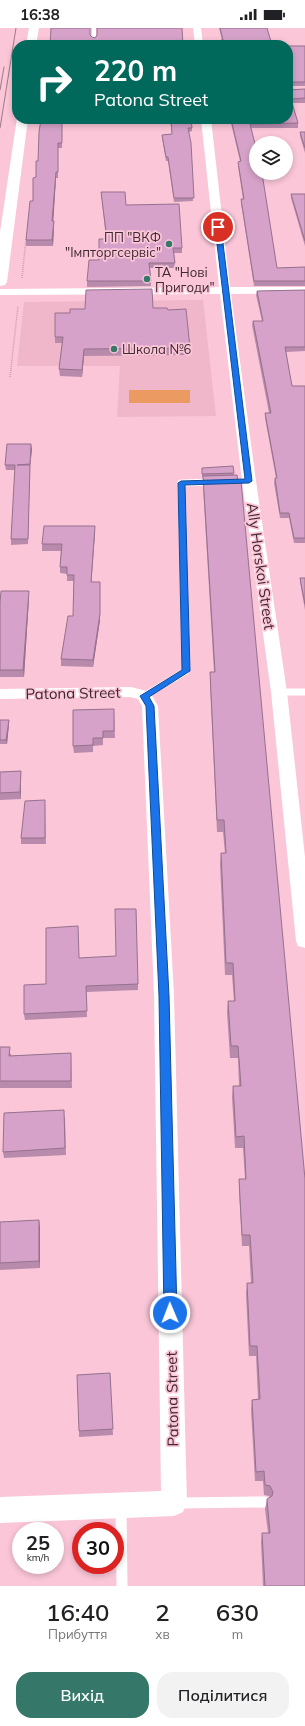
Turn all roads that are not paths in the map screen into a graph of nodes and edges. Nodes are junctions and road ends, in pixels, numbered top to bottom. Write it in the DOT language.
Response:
graph roads {
  1 [pos="34,28"];
  2 [pos="94,28"];
  3 [pos="197,28"];
  4 [pos="94,38"];
  5 [pos="32,40"];
  6 [pos="198,40"];
  7 [pos="21,124"];
  8 [pos="207,124"];
  9 [pos="0,282"];
  10 [pos="305,290"];
  11 [pos="225,291"];
  12 [pos="0,292"];
  13 [pos="219,482"];
  14 [pos="279,692"];
  15 [pos="305,692"];
  16 [pos="0,694"];
  17 [pos="144,696"];
  18 [pos="305,941"];
  19 [pos="265,1502"];
  20 [pos="174,1503"];
  21 [pos="121,1504"];
  22 [pos="0,1510"];
  23 [pos="122,1586"];
  1 -- 5 [label="main road"];
  2 -- 4 [label="lane"];
  3 -- 6 [label="street"];
  7 -- 9 [label="main road"];
  8 -- 11 [label="street, Ally Horskoi Street"];
  10 -- 11 [label="street"];
  11 -- 12 [label="street"];
  11 -- 14 [label="street, Ally Horskoi Street"];
  13 -- 17 [label="lane"];
  14 -- 15 [label="lane"];
  14 -- 18 [label="street, Ally Horskoi Street"];
  16 -- 17 [label="street, Patona Street"];
  17 -- 20 [label="street, Patona Street"];
  19 -- 20 [label="lane"];
  20 -- 21 [label="street"];
  21 -- 22 [label="street"];
  21 -- 23 [label="lane"];
}
